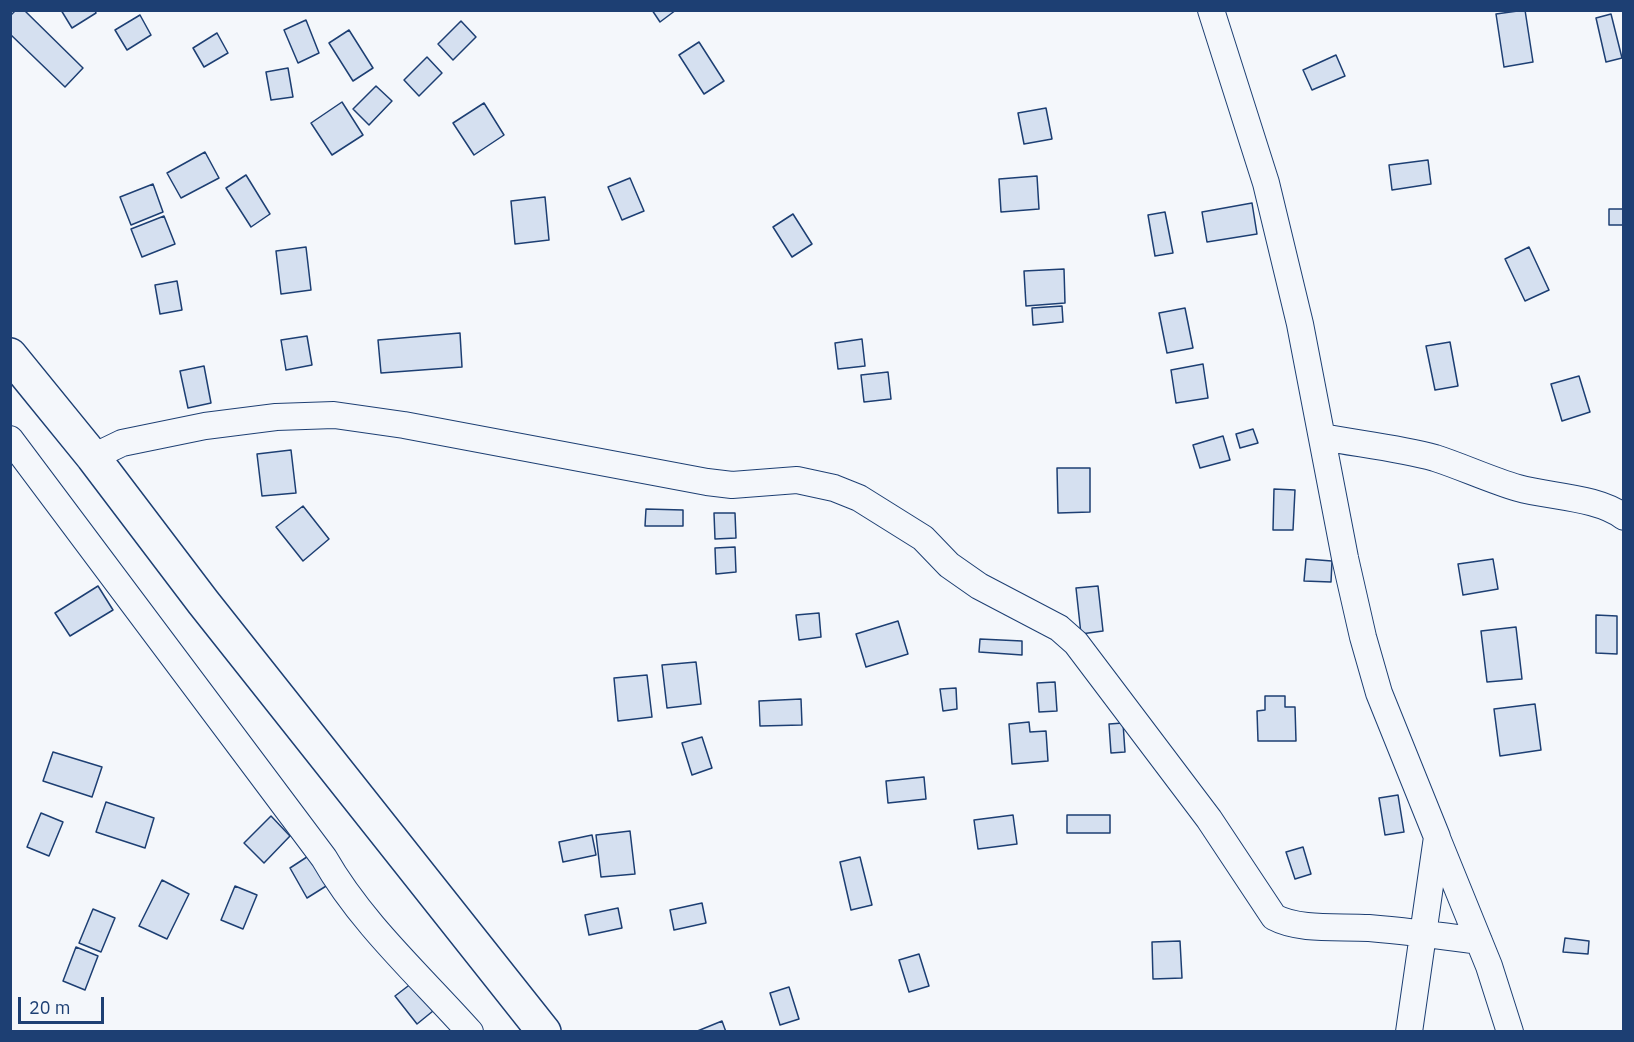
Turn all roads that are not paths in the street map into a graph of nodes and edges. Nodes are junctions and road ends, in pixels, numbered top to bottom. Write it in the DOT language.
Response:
graph roads {
  1 [pos="1211,10"];
  2 [pos="10,355"];
  3 [pos="1322,437"];
  4 [pos="10,439"];
  5 [pos="93,457"];
  6 [pos="1623,517"];
  7 [pos="1437,837"];
  8 [pos="1425,934"];
  9 [pos="1479,940"];
  10 [pos="470,1032"];
  11 [pos="544,1032"];
  12 [pos="1409,1032"];
  13 [pos="1510,1032"];
  1 -- 3 [label="street"];
  2 -- 5 [label="main road"];
  3 -- 6 [label="street"];
  3 -- 7 [label="street"];
  4 -- 10 [label="street"];
  5 -- 8 [label="street"];
  5 -- 11 [label="main road"];
  7 -- 8 [label="street"];
  7 -- 9 [label="street"];
  8 -- 9 [label="street"];
  8 -- 12 [label="street"];
  9 -- 13 [label="street"];
}
